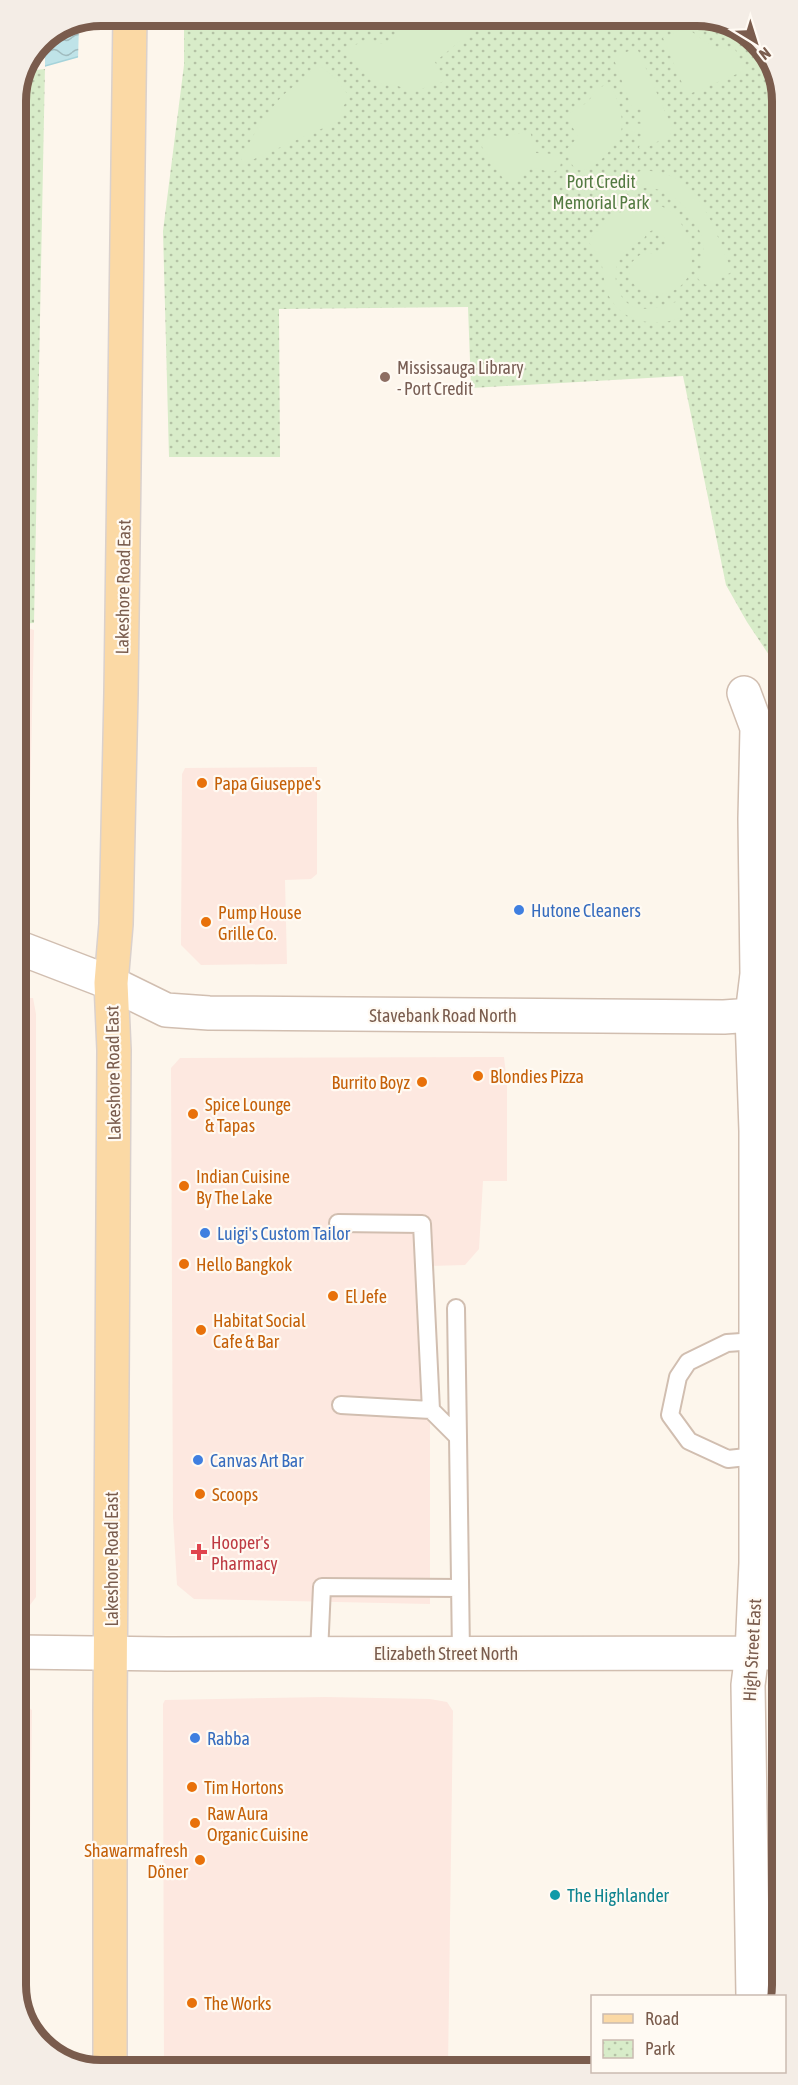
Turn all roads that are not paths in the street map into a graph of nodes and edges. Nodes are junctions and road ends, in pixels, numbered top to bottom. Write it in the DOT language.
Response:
graph roads {
  1 [pos="130,26"];
  2 [pos="744,693"];
  3 [pos="26,950"];
  4 [pos="111,983"];
  5 [pos="766,1012"];
  6 [pos="769,1129"];
  7 [pos="338,1223"];
  8 [pos="456,1308"];
  9 [pos="769,1336"];
  10 [pos="341,1405"];
  11 [pos="431,1410"];
  12 [pos="458,1437"];
  13 [pos="769,1451"];
  14 [pos="460,1588"];
  15 [pos="26,1652"];
  16 [pos="110,1653"];
  17 [pos="319,1653"];
  18 [pos="461,1653"];
  19 [pos="767,1653"];
  20 [pos="753,1995"];
  21 [pos="110,2059"];
  1 -- 4 [label="main road, Lakeshore Road East"];
  2 -- 5 [label="street, High Street East"];
  3 -- 4 [label="street, Stavebank Road North"];
  4 -- 5 [label="street, Stavebank Road North"];
  4 -- 16 [label="main road, Lakeshore Road East"];
  5 -- 6 [label="street, High Street East"];
  6 -- 9 [label="street, High Street East"];
  7 -- 11 [label="lane"];
  8 -- 12 [label="lane"];
  9 -- 13 [label="street, High Street East"];
  9 -- 13 [label="lane"];
  10 -- 11 [label="lane"];
  11 -- 12 [label="lane"];
  12 -- 14 [label="lane"];
  13 -- 19 [label="street, High Street East"];
  14 -- 17 [label="lane"];
  14 -- 18 [label="lane"];
  15 -- 16 [label="street, Elizabeth Street North"];
  16 -- 17 [label="street, Elizabeth Street North"];
  16 -- 21 [label="main road, Lakeshore Road East"];
  17 -- 18 [label="street, Elizabeth Street North"];
  18 -- 19 [label="street, Elizabeth Street North"];
  19 -- 20 [label="street, High Street East"];
}
